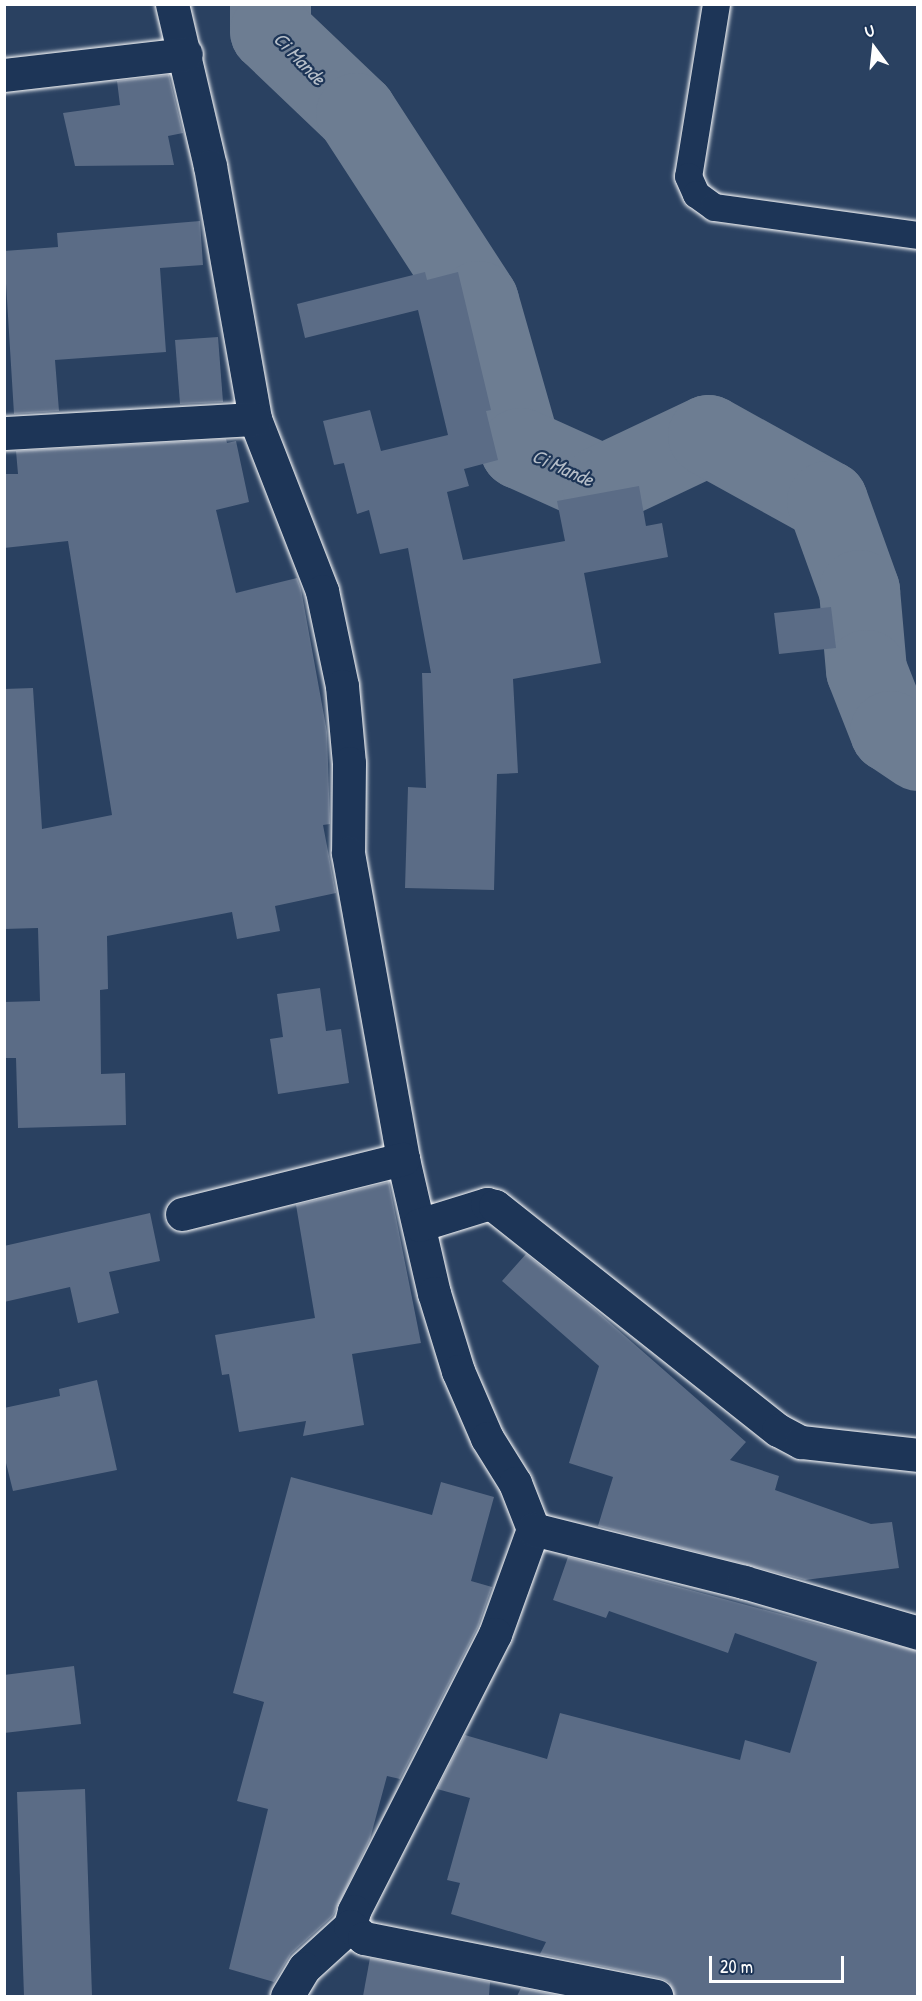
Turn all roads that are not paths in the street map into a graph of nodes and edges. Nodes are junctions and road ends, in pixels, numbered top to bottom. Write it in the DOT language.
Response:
graph roads {
  1 [pos="172,4"];
  2 [pos="716,4"];
  3 [pos="186,54"];
  4 [pos="4,75"];
  5 [pos="918,235"];
  6 [pos="255,419"];
  7 [pos="4,433"];
  8 [pos="403,1159"];
  9 [pos="182,1214"];
  10 [pos="418,1225"];
  11 [pos="918,1455"];
  12 [pos="532,1529"];
  13 [pos="918,1633"];
  14 [pos="350,1926"];
  15 [pos="287,1996"];
  16 [pos="656,1996"];
  1 -- 3 [label="street"];
  2 -- 5 [label="lane"];
  3 -- 4 [label="street"];
  3 -- 6 [label="street"];
  6 -- 7 [label="street"];
  6 -- 8 [label="street"];
  8 -- 9 [label="street"];
  8 -- 10 [label="street"];
  10 -- 11 [label="street"];
  10 -- 12 [label="street"];
  12 -- 13 [label="street"];
  12 -- 14 [label="street"];
  14 -- 15 [label="street"];
  14 -- 16 [label="street"];
}
